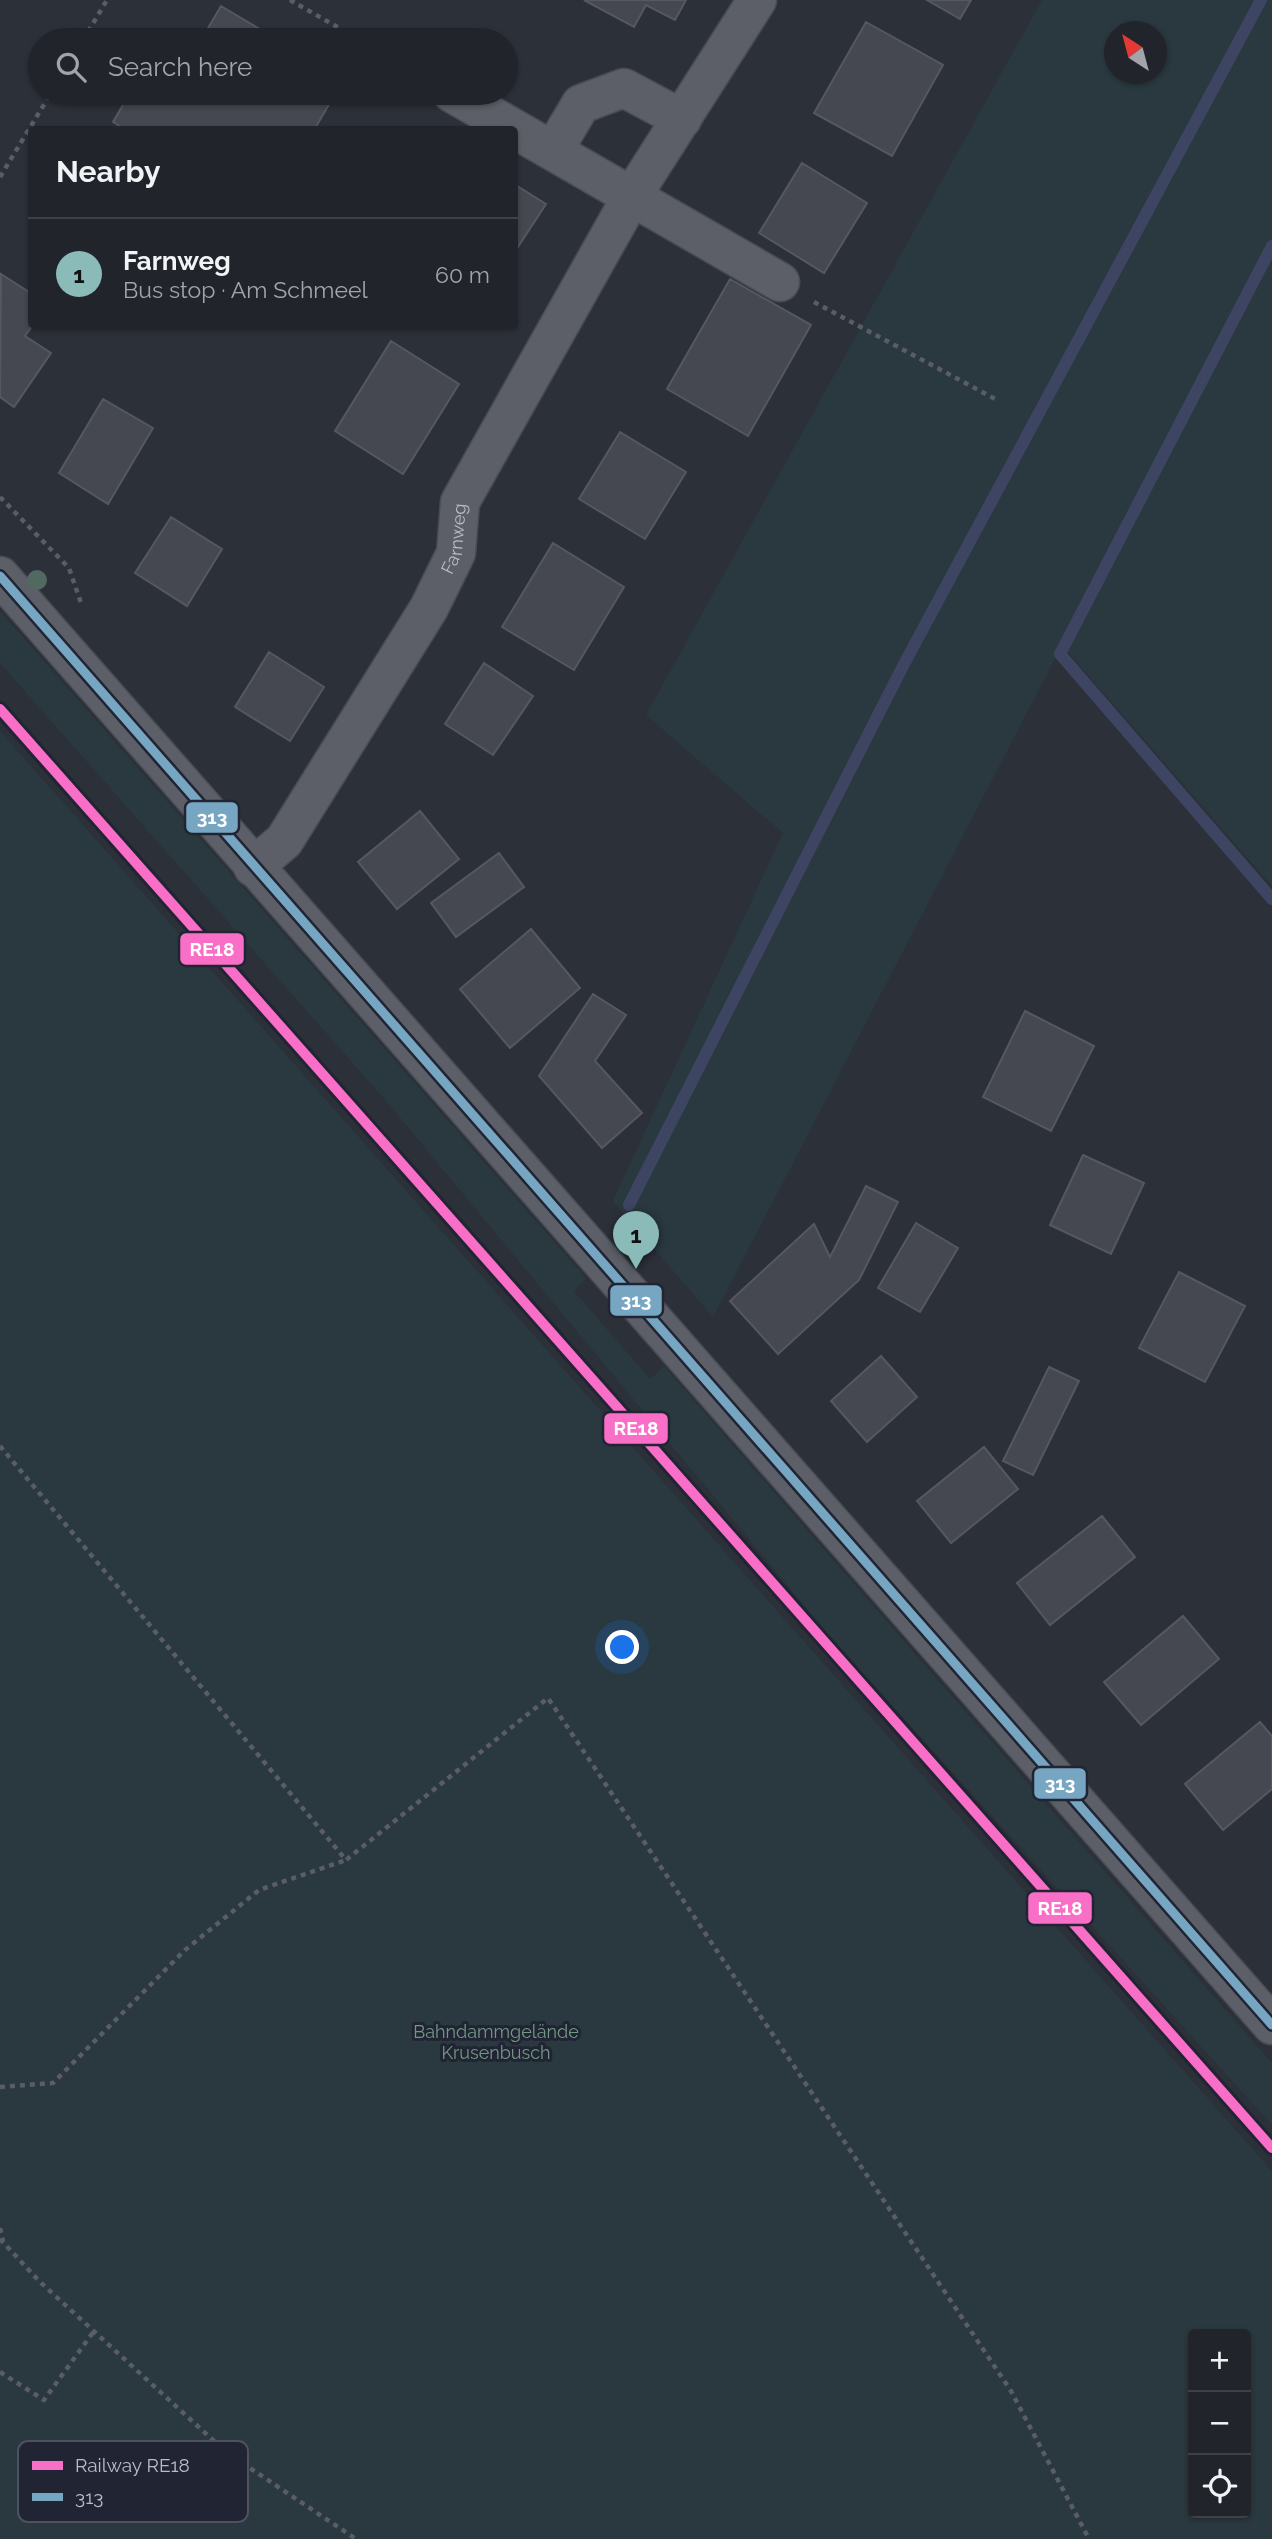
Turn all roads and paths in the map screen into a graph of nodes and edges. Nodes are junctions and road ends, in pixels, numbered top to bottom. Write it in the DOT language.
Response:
graph roads {
  1 [pos="107,0"];
  2 [pos="290,0"];
  3 [pos="757,0"];
  4 [pos="90,28"];
  5 [pos="339,28"];
  6 [pos="44,105"];
  7 [pos="473,105"];
  8 [pos="681,119"];
  9 [pos="31,126"];
  10 [pos="510,126"];
  11 [pos="28,131"];
  12 [pos="518,131"];
  13 [pos="554,151"];
  14 [pos="0,177"];
  15 [pos="632,196"];
  16 [pos="780,282"];
  17 [pos="999,401"];
  18 [pos="0,498"];
  19 [pos="0,576"];
  20 [pos="85,616"];
  21 [pos="253,867"];
  22 [pos="0,1446"];
  23 [pos="346,1860"];
  24 [pos="1272,2025"];
  25 [pos="0,2087"];
  26 [pos="0,2228"];
  27 [pos="1,2240"];
  28 [pos="94,2331"];
  29 [pos="0,2372"];
  30 [pos="214,2441"];
  31 [pos="248,2467"];
  32 [pos="356,2539"];
  33 [pos="1089,2539"];
  1 -- 4 [label="path"];
  2 -- 5 [label="path"];
  3 -- 8 [label="street, Farnweg"];
  6 -- 9 [label="path"];
  7 -- 10 [label="street"];
  8 -- 13 [label="street"];
  8 -- 15 [label="street, Farnweg"];
  11 -- 14 [label="path"];
  12 -- 13 [label="street"];
  13 -- 15 [label="street"];
  15 -- 16 [label="street"];
  15 -- 21 [label="street, Farnweg"];
  16 -- 17 [label="path"];
  18 -- 20 [label="path"];
  19 -- 21 [label="street"];
  21 -- 24 [label="street"];
  22 -- 23 [label="path"];
  23 -- 25 [label="path"];
  23 -- 33 [label="path"];
  26 -- 27 [label="path"];
  27 -- 28 [label="path"];
  28 -- 29 [label="path"];
  28 -- 30 [label="path"];
  31 -- 32 [label="path"];
}
